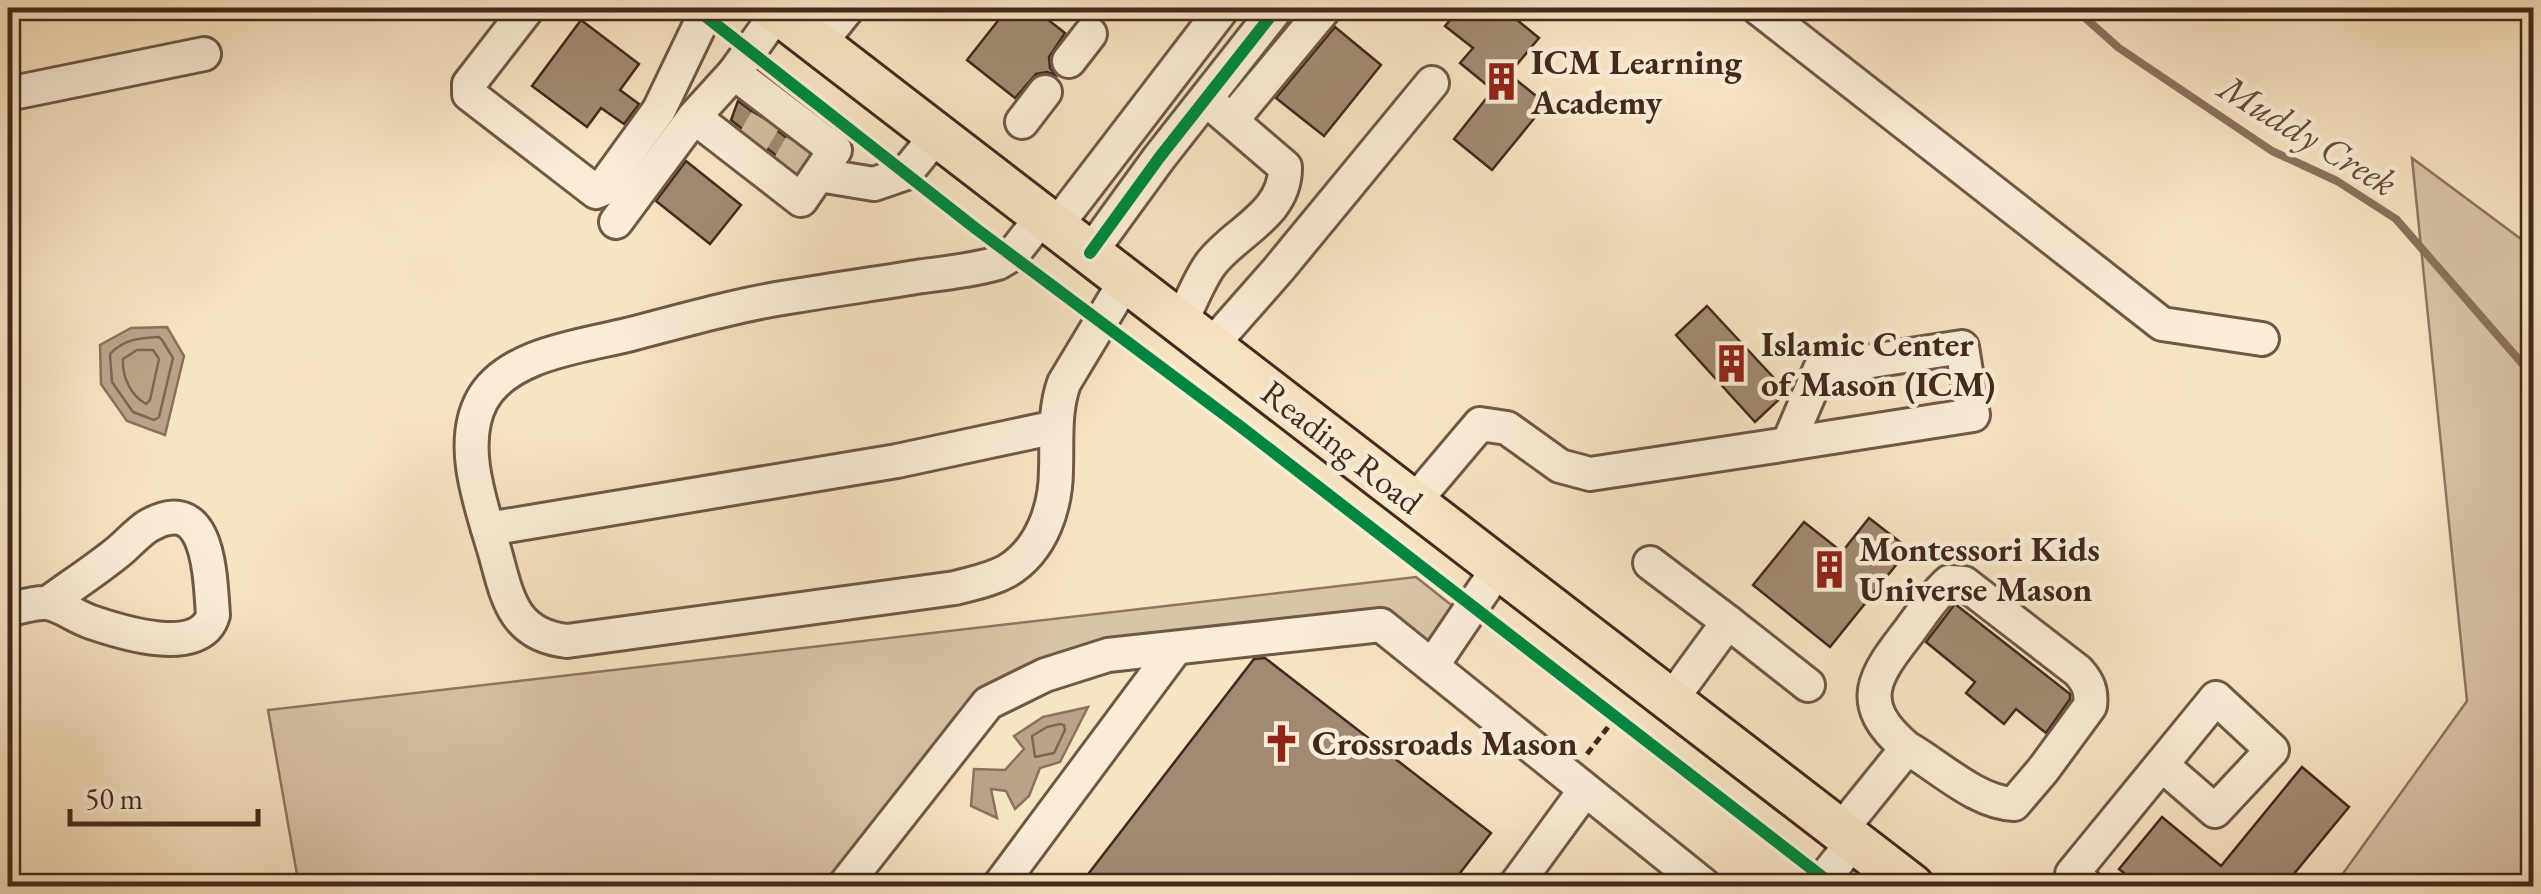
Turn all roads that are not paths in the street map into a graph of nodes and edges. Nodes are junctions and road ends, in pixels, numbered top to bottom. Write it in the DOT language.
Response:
graph roads {
  1 [pos="528,8"];
  2 [pos="708,8"];
  3 [pos="848,8"];
  4 [pos="1223,8"];
  5 [pos="1277,8"];
  6 [pos="1324,8"];
  7 [pos="1758,8"];
  8 [pos="775,10"];
  9 [pos="1090,34"];
  10 [pos="819,44"];
  11 [pos="204,54"];
  12 [pos="1069,61"];
  13 [pos="734,72"];
  14 [pos="1432,83"];
  15 [pos="1045,92"];
  16 [pos="8,94"];
  17 [pos="1219,110"];
  18 [pos="694,118"];
  19 [pos="1022,122"];
  20 [pos="936,134"];
  21 [pos="793,158"];
  22 [pos="819,176"];
  23 [pos="1049,221"];
  24 [pos="616,222"];
  25 [pos="1090,252"];
  26 [pos="1126,280"];
  27 [pos="1196,334"];
  28 [pos="2262,339"];
  29 [pos="1056,427"];
  30 [pos="1788,444"];
  31 [pos="1414,502"];
  32 [pos="488,529"];
  33 [pos="1650,562"];
  34 [pos="1499,567"];
  35 [pos="48,603"];
  36 [pos="8,610"];
  37 [pos="1728,622"];
  38 [pos="1176,648"];
  39 [pos="1432,666"];
  40 [pos="1808,686"];
  41 [pos="1671,700"];
  42 [pos="1907,748"];
  43 [pos="2162,765"];
  44 [pos="1586,773"];
  45 [pos="1847,836"];
  46 [pos="844,886"];
  47 [pos="998,886"];
  48 [pos="1515,886"];
  49 [pos="1706,886"];
  50 [pos="1818,886"];
  51 [pos="1912,886"];
  52 [pos="2087,886"];
  1 -- 2 [label="street"];
  3 -- 10 [label="street"];
  4 -- 23 [label="street"];
  5 -- 17 [label="street"];
  6 -- 17 [label="street"];
  7 -- 28 [label="street"];
  8 -- 10 [label="main road, Reading Road"];
  8 -- 13 [label="street"];
  9 -- 12 [label="street"];
  10 -- 20 [label="main road, Reading Road"];
  11 -- 16 [label="street"];
  13 -- 18 [label="street"];
  13 -- 21 [label="street"];
  14 -- 27 [label="street"];
  15 -- 19 [label="street"];
  17 -- 25 [label="street"];
  17 -- 27 [label="street"];
  18 -- 21 [label="street"];
  18 -- 24 [label="street"];
  20 -- 22 [label="street"];
  20 -- 23 [label="main road, Reading Road"];
  21 -- 22 [label="street"];
  21 -- 22 [label="street"];
  23 -- 25 [label="main road, Reading Road"];
  23 -- 32 [label="street"];
  25 -- 26 [label="main road, Reading Road"];
  26 -- 27 [label="main road, Reading Road"];
  26 -- 29 [label="street"];
  27 -- 31 [label="main road, Reading Road"];
  29 -- 32 [label="street"];
  29 -- 32 [label="street"];
  30 -- 30 [label="street"];
  30 -- 31 [label="street"];
  31 -- 34 [label="main road, Reading Road"];
  33 -- 37 [label="street"];
  34 -- 39 [label="street"];
  34 -- 41 [label="main road, Reading Road"];
  35 -- 35 [label="street"];
  35 -- 36 [label="street"];
  37 -- 40 [label="street"];
  37 -- 41 [label="street"];
  38 -- 39 [label="street"];
  38 -- 46 [label="street"];
  38 -- 47 [label="street"];
  39 -- 44 [label="street"];
  41 -- 45 [label="main road, Reading Road"];
  42 -- 42 [label="street"];
  42 -- 45 [label="street"];
  43 -- 52 [label="street"];
  44 -- 48 [label="street"];
  44 -- 49 [label="street"];
  45 -- 50 [label="street"];
  45 -- 51 [label="main road, Reading Road"];
}
